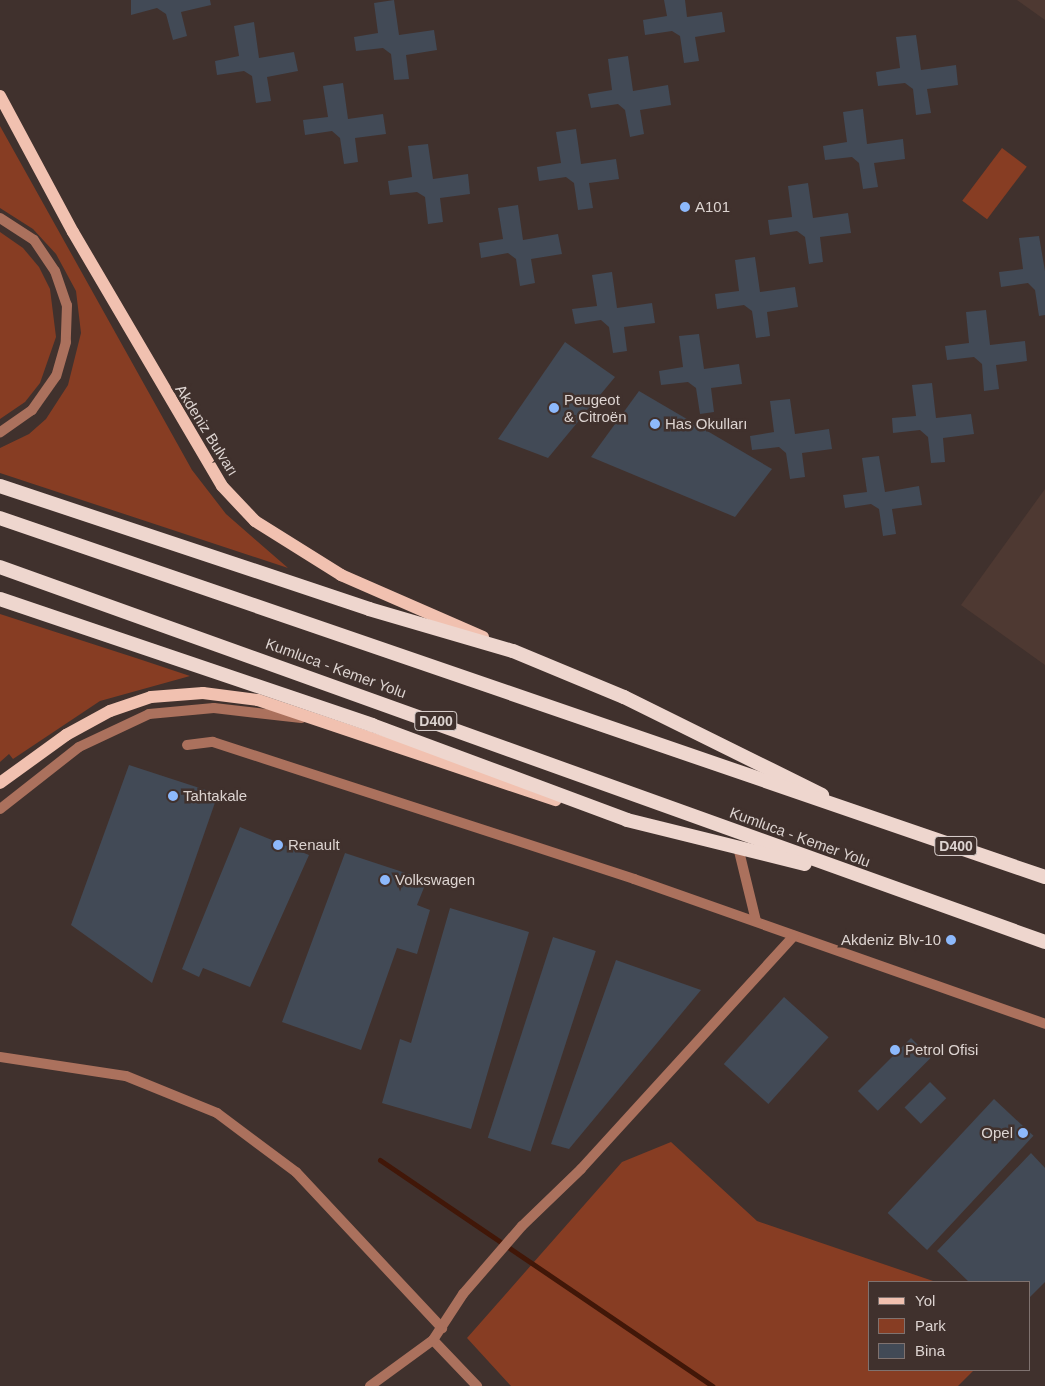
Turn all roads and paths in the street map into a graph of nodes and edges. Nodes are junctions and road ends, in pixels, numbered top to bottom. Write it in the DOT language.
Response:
graph roads {
  1 [pos="0,96"];
  2 [pos="0,218"];
  3 [pos="0,432"];
  4 [pos="0,486"];
  5 [pos="0,518"];
  6 [pos="0,567"];
  7 [pos="0,600"];
  8 [pos="513,651"];
  9 [pos="320,721"];
  10 [pos="186,745"];
  11 [pos="0,784"];
  12 [pos="0,809"];
  13 [pos="867,817"];
  14 [pos="627,820"];
  15 [pos="738,847"];
  16 [pos="1045,876"];
  17 [pos="871,880"];
  18 [pos="756,921"];
  19 [pos="794,936"];
  20 [pos="1045,942"];
  21 [pos="1045,1024"];
  22 [pos="0,1057"];
  23 [pos="442,1328"];
  24 [pos="433,1340"];
  25 [pos="370,1386"];
  26 [pos="477,1386"];
  1 -- 8 [label="main road, Akdeniz Bulvarı"];
  2 -- 3 [label="street"];
  4 -- 8 [label="highway, D400"];
  5 -- 13 [label="highway, D400"];
  6 -- 17 [label="highway, Kumluca - Kemer Yolu / D400"];
  7 -- 14 [label="highway, Kumluca - Kemer Yolu / D400"];
  8 -- 13 [label="highway, D400"];
  9 -- 11 [label="main road"];
  9 -- 12 [label="street"];
  9 -- 14 [label="main road"];
  10 -- 18 [label="street"];
  13 -- 16 [label="highway, D400"];
  14 -- 15 [label="highway, Kumluca - Kemer Yolu / D400"];
  15 -- 17 [label="highway, Kumluca - Kemer Yolu / D400"];
  15 -- 18 [label="street"];
  17 -- 20 [label="highway, D400"];
  18 -- 19 [label="street"];
  19 -- 21 [label="street"];
  19 -- 23 [label="street"];
  22 -- 23 [label="street"];
  23 -- 24 [label="street"];
  24 -- 25 [label="street"];
  24 -- 26 [label="street"];
}
